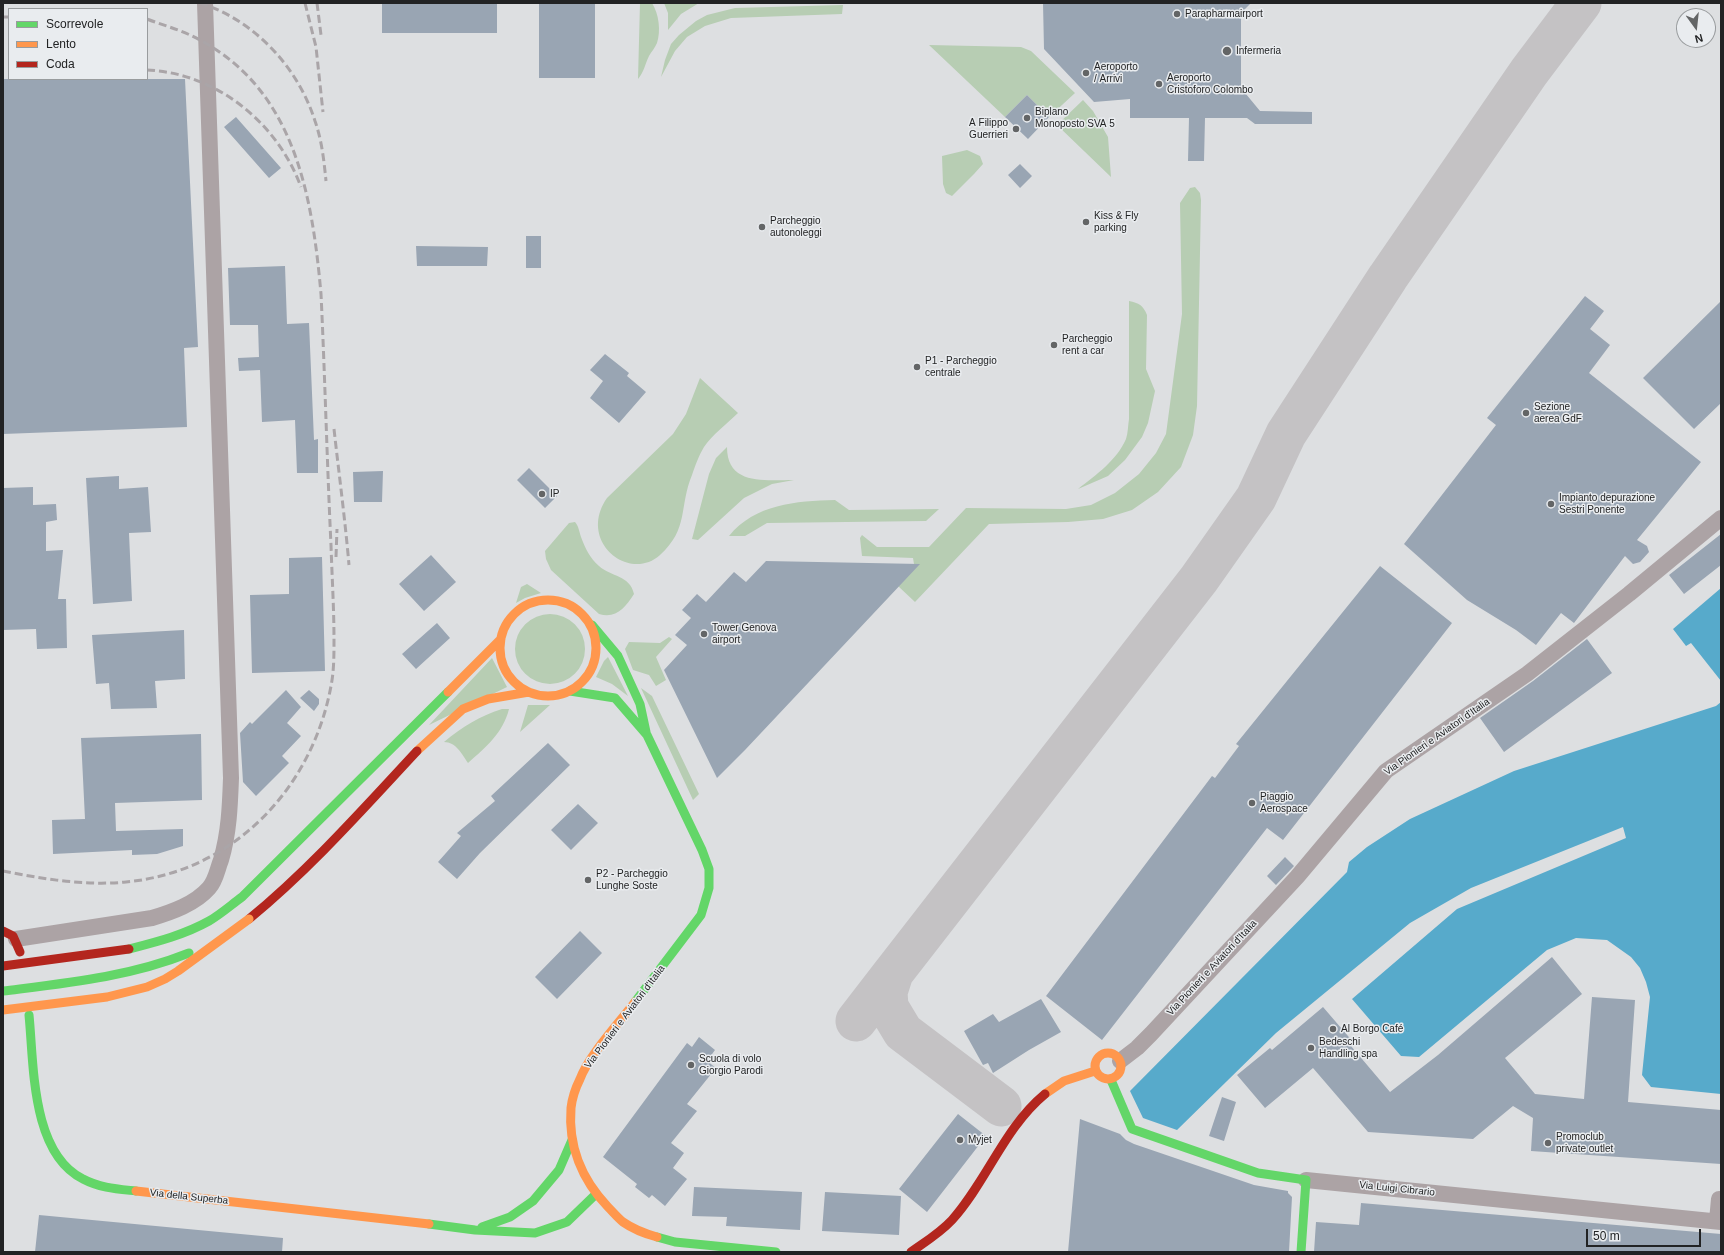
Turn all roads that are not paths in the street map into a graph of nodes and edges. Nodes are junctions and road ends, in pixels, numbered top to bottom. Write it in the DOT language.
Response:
graph roads {
  1 [pos="205,3"];
  2 [pos="1721,518"];
  3 [pos="585,617"];
  4 [pos="500,639"];
  5 [pos="570,691"];
  6 [pos="529,692"];
  7 [pos="647,735"];
  8 [pos="249,919"];
  9 [pos="13,941"];
  10 [pos="3,966"];
  11 [pos="3,991"];
  12 [pos="3,1010"];
  13 [pos="29,1015"];
  14 [pos="1120,1061"];
  15 [pos="1095,1071"];
  16 [pos="1113,1082"];
  17 [pos="572,1140"];
  18 [pos="1306,1180"];
  19 [pos="596,1194"];
  20 [pos="1721,1199"];
  21 [pos="518,1211"];
  22 [pos="526,1220"];
  23 [pos="1719,1221"];
  24 [pos="537,1224"];
  25 [pos="548,1229"];
  26 [pos="475,1230"];
  27 [pos="776,1252"];
  28 [pos="910,1252"];
  29 [pos="1301,1252"];
  1 -- 9 [label="street"];
  2 -- 14 [label="street, Via Pionieri e Aviatori d'Italia"];
  3 -- 4 [label="main road"];
  3 -- 5 [label="main road"];
  3 -- 7 [label="main road, Via Pionieri e Aviatori d'Italia"];
  4 -- 6 [label="main road"];
  4 -- 10 [label="main road, bridge"];
  5 -- 6 [label="main road"];
  5 -- 7 [label="main road, Via Pionieri e Aviatori d'Italia"];
  6 -- 8 [label="main road"];
  7 -- 17 [label="main road, Via Pionieri e Aviatori d'Italia"];
  8 -- 11 [label="main road, bridge"];
  8 -- 12 [label="main road, bridge"];
  13 -- 26 [label="main road, Via della Superba"];
  14 -- 15 [label="main road"];
  14 -- 16 [label="main road"];
  15 -- 16 [label="main road"];
  15 -- 28 [label="main road"];
  16 -- 18 [label="main road, Via Luigi Cibrario"];
  17 -- 19 [label="main road, Via Pionieri e Aviatori d'Italia"];
  17 -- 21 [label="main road, Via della Superba"];
  18 -- 23 [label="street, Via Luigi Cibrario"];
  18 -- 29 [label="main road"];
  19 -- 25 [label="main road, Via della Superba"];
  19 -- 27 [label="main road, Via Pionieri e Aviatori d'Italia"];
  20 -- 23 [label="street, Via Luigi Cibrario"];
  21 -- 22 [label="main road"];
  21 -- 26 [label="main road, Via della Superba"];
  24 -- 25 [label="main road"];
  25 -- 26 [label="main road, Via della Superba"];
}
